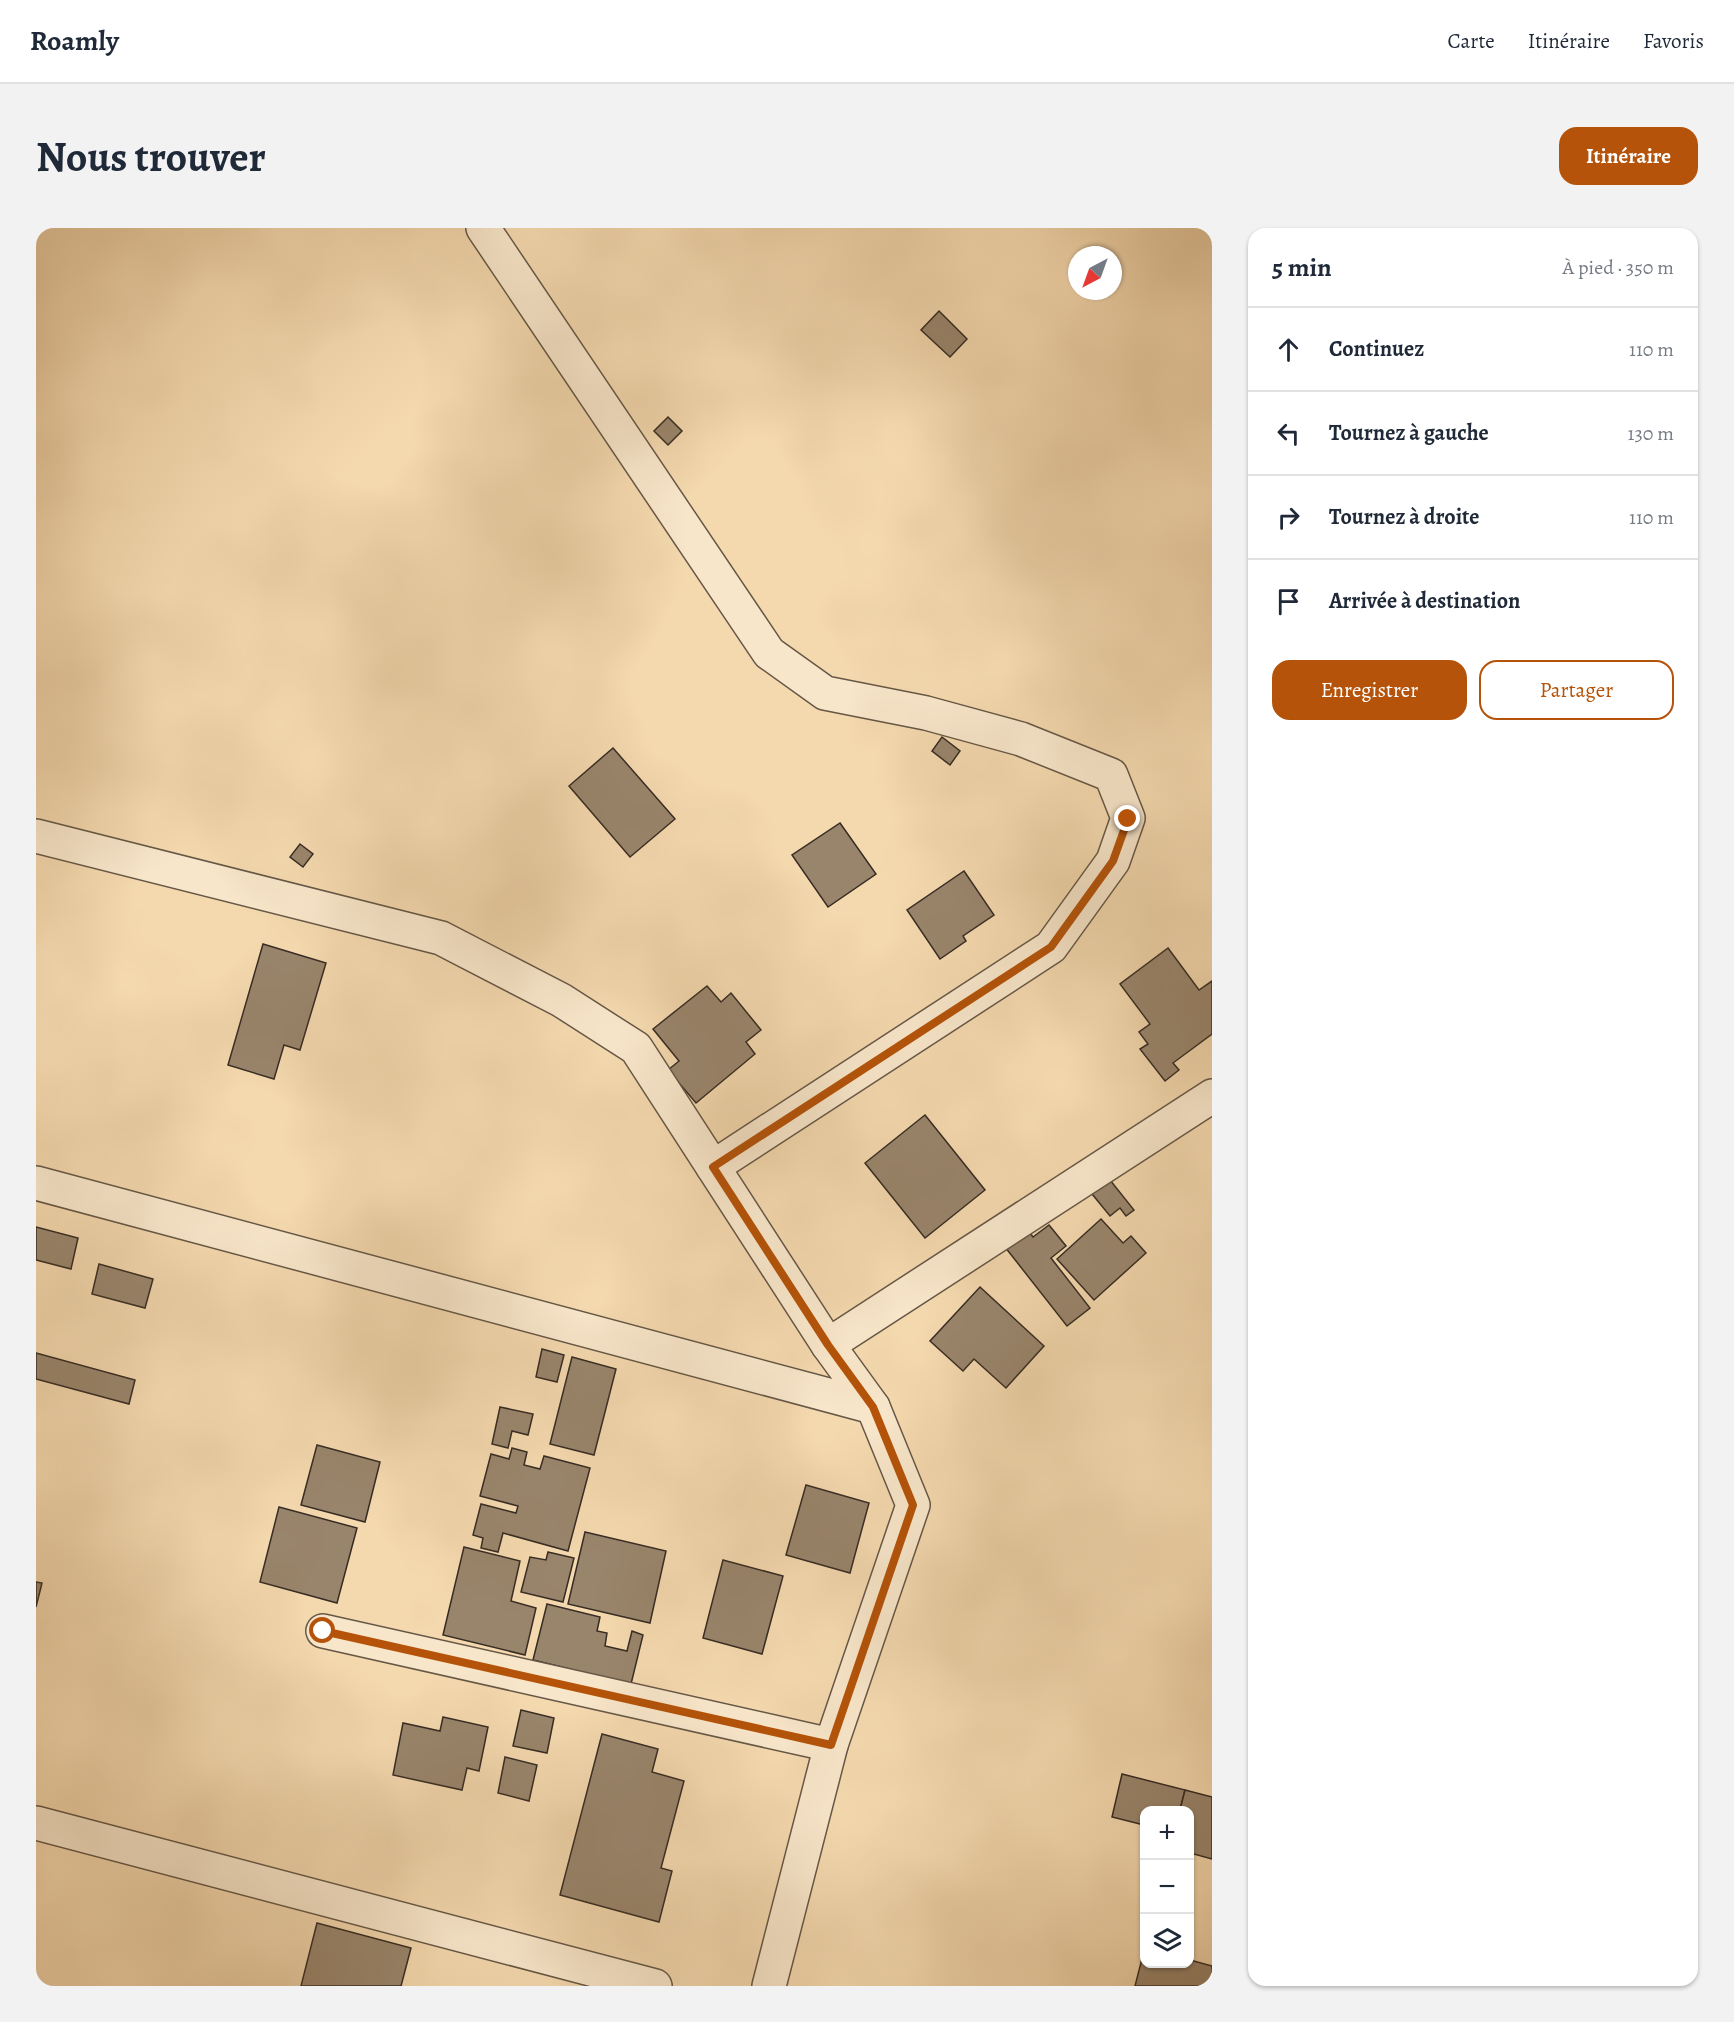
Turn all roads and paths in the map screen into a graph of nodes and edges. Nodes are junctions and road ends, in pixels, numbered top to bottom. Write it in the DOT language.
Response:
graph roads {
  1 [pos="483,228"];
  2 [pos="36,836"];
  3 [pos="1212,1096"];
  4 [pos="713,1167"];
  5 [pos="36,1183"];
  6 [pos="828,1345"];
  7 [pos="873,1407"];
  8 [pos="323,1631"];
  9 [pos="831,1745"];
  10 [pos="36,1823"];
  11 [pos="655,1986"];
  12 [pos="769,1986"];
  1 -- 4 [label="street"];
  2 -- 4 [label="street"];
  3 -- 6 [label="street"];
  4 -- 6 [label="street"];
  5 -- 7 [label="street"];
  6 -- 7 [label="street"];
  7 -- 9 [label="street"];
  8 -- 9 [label="street"];
  9 -- 12 [label="street"];
  10 -- 11 [label="street"];
}
